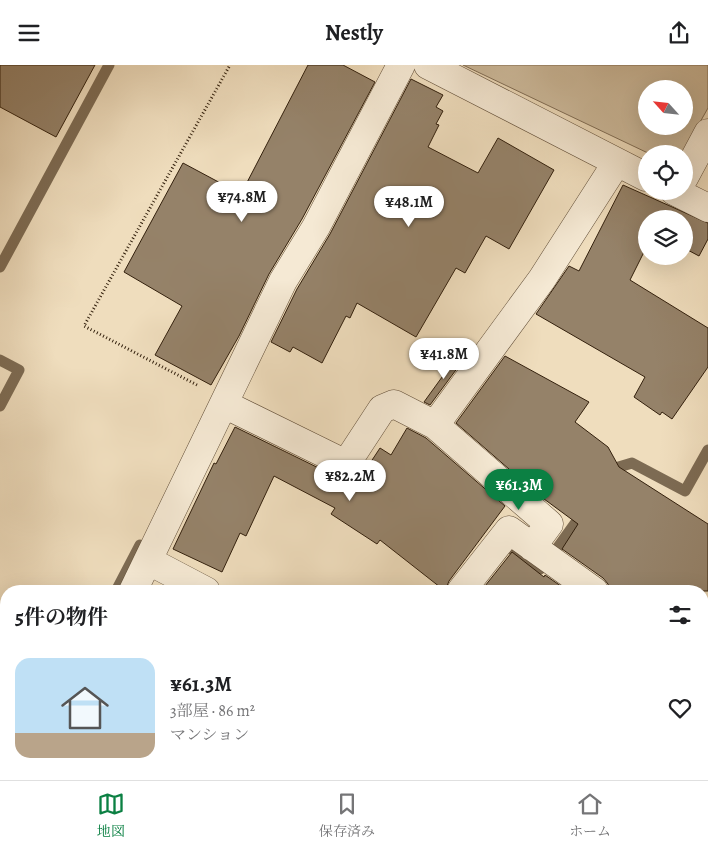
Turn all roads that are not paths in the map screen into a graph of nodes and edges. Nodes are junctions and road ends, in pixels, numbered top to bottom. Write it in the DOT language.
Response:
graph roads {
  1 [pos="401,65"];
  2 [pos="428,65"];
  3 [pos="708,133"];
  4 [pos="693,160"];
  5 [pos="617,162"];
  6 [pos="638,173"];
  7 [pos="693,198"];
  8 [pos="708,209"];
  9 [pos="225,402"];
  10 [pos="435,425"];
  11 [pos="532,547"];
  12 [pos="149,561"];
  13 [pos="136,585"];
  14 [pos="195,585"];
  15 [pos="466,585"];
  16 [pos="586,585"];
  1 -- 9 [label="street"];
  2 -- 5 [label="street"];
  3 -- 4 [label="street"];
  5 -- 6 [label="street"];
  5 -- 10 [label="street"];
  7 -- 8 [label="street"];
  9 -- 10 [label="street"];
  9 -- 12 [label="street"];
  10 -- 11 [label="street"];
  11 -- 15 [label="street"];
  11 -- 16 [label="street"];
  12 -- 13 [label="street"];
  12 -- 14 [label="street"];
}
